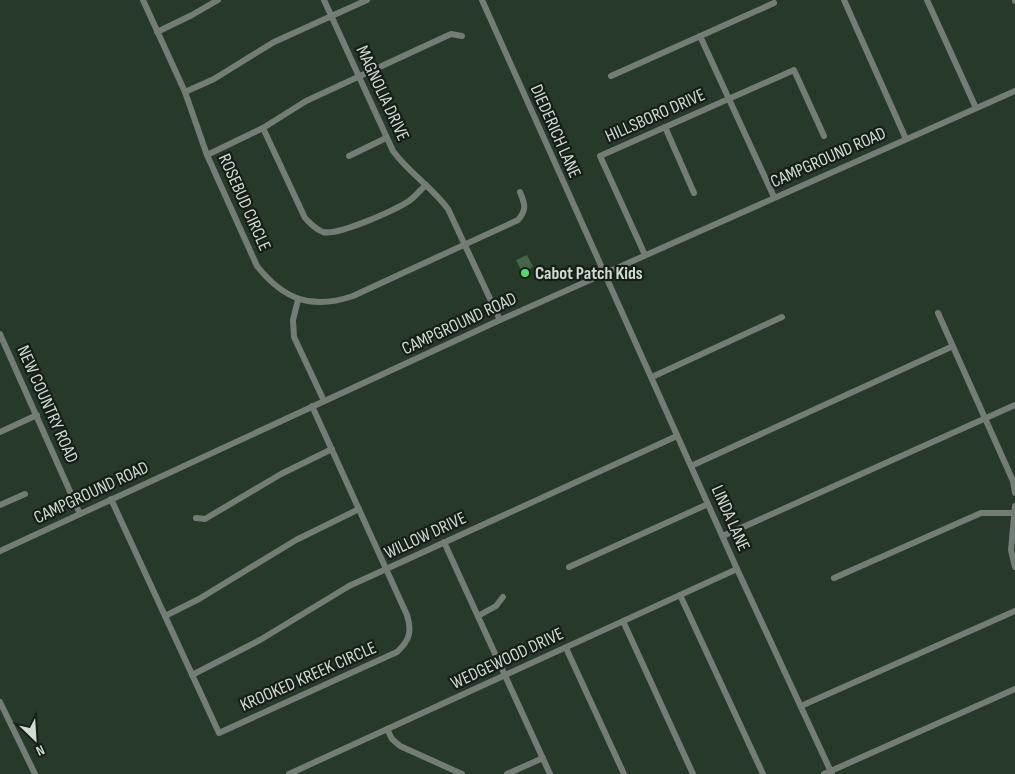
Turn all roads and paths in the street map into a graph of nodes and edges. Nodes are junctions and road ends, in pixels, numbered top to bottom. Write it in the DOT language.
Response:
graph roads {
  1 [pos="142,0"];
  2 [pos="218,0"];
  3 [pos="324,0"];
  4 [pos="367,0"];
  5 [pos="482,0"];
  6 [pos="844,0"];
  7 [pos="927,0"];
  8 [pos="774,3"];
  9 [pos="332,16"];
  10 [pos="157,32"];
  11 [pos="462,36"];
  12 [pos="700,36"];
  13 [pos="611,76"];
  14 [pos="359,77"];
  15 [pos="184,92"];
  16 [pos="1015,92"];
  17 [pos="729,99"];
  18 [pos="976,108"];
  19 [pos="665,127"];
  20 [pos="263,128"];
  21 [pos="824,136"];
  22 [pos="386,138"];
  23 [pos="906,139"];
  24 [pos="208,155"];
  25 [pos="349,156"];
  26 [pos="426,185"];
  27 [pos="520,192"];
  28 [pos="694,193"];
  29 [pos="774,197"];
  30 [pos="466,244"];
  31 [pos="645,255"];
  32 [pos="604,273"];
  33 [pos="298,300"];
  34 [pos="938,313"];
  35 [pos="782,317"];
  36 [pos="500,320"];
  37 [pos="0,334"];
  38 [pos="951,347"];
  39 [pos="652,377"];
  40 [pos="324,401"];
  41 [pos="1015,405"];
  42 [pos="312,406"];
  43 [pos="37,415"];
  44 [pos="985,419"];
  45 [pos="0,432"];
  46 [pos="678,436"];
  47 [pos="332,449"];
  48 [pos="691,466"];
  49 [pos="1015,492"];
  50 [pos="25,494"];
  51 [pos="111,499"];
  52 [pos="708,504"];
  53 [pos="0,505"];
  54 [pos="1015,506"];
  55 [pos="359,509"];
  56 [pos="1015,513"];
  57 [pos="80,514"];
  58 [pos="196,518"];
  59 [pos="723,536"];
  60 [pos="444,542"];
  61 [pos="0,551"];
  62 [pos="569,567"];
  63 [pos="1015,567"];
  64 [pos="386,569"];
  65 [pos="737,570"];
  66 [pos="834,578"];
  67 [pos="680,595"];
  68 [pos="503,597"];
  69 [pos="1015,611"];
  70 [pos="165,616"];
  71 [pos="478,616"];
  72 [pos="623,621"];
  73 [pos="566,648"];
  74 [pos="192,675"];
  75 [pos="506,675"];
  76 [pos="1015,689"];
  77 [pos="0,702"];
  78 [pos="800,706"];
  79 [pos="387,729"];
  80 [pos="543,758"];
  81 [pos="300,772"];
  82 [pos="829,773"];
  83 [pos="35,774"];
  84 [pos="289,774"];
  85 [pos="462,774"];
  86 [pos="507,774"];
  87 [pos="550,774"];
  88 [pos="624,774"];
  89 [pos="693,774"];
  90 [pos="763,774"];
  1 -- 10 [label="street, ROSEBUD CIRCLE"];
  2 -- 10 [label="street"];
  3 -- 9 [label="street, MAGNOLIA DRIVE"];
  4 -- 9 [label="street"];
  5 -- 32 [label="street, DIEDERICH LANE"];
  6 -- 23 [label="street"];
  7 -- 18 [label="street"];
  8 -- 12 [label="street"];
  9 -- 14 [label="street, MAGNOLIA DRIVE"];
  9 -- 15 [label="street"];
  10 -- 15 [label="street, ROSEBUD CIRCLE"];
  11 -- 14 [label="street"];
  12 -- 13 [label="street"];
  12 -- 17 [label="street"];
  14 -- 20 [label="street"];
  14 -- 22 [label="street, MAGNOLIA DRIVE"];
  15 -- 24 [label="street, ROSEBUD CIRCLE"];
  16 -- 18 [label="street, CAMPGROUND ROAD"];
  17 -- 19 [label="street, HILLSBORO DRIVE"];
  17 -- 21 [label="street, HILLSBORO DRIVE"];
  17 -- 29 [label="street"];
  18 -- 23 [label="street, CAMPGROUND ROAD"];
  19 -- 28 [label="street"];
  19 -- 31 [label="street, HILLSBORO DRIVE"];
  20 -- 24 [label="street"];
  20 -- 26 [label="street"];
  22 -- 25 [label="street"];
  22 -- 26 [label="street, MAGNOLIA DRIVE"];
  23 -- 29 [label="street, CAMPGROUND ROAD"];
  24 -- 33 [label="street, ROSEBUD CIRCLE"];
  26 -- 30 [label="street, MAGNOLIA DRIVE"];
  27 -- 30 [label="street"];
  29 -- 31 [label="street, CAMPGROUND ROAD"];
  30 -- 33 [label="street"];
  30 -- 36 [label="street, MAGNOLIA DRIVE"];
  31 -- 32 [label="street, CAMPGROUND ROAD"];
  32 -- 36 [label="street, CAMPGROUND ROAD"];
  32 -- 39 [label="street, LINDA LANE"];
  33 -- 40 [label="street"];
  34 -- 38 [label="street"];
  35 -- 39 [label="street"];
  36 -- 40 [label="street, CAMPGROUND ROAD"];
  37 -- 43 [label="street, NEW COUNTRY ROAD"];
  38 -- 44 [label="street"];
  38 -- 48 [label="street"];
  39 -- 46 [label="street, LINDA LANE"];
  40 -- 42 [label="street, CAMPGROUND ROAD"];
  41 -- 44 [label="street"];
  42 -- 47 [label="street, KROOKED KREEK CIRCLE"];
  42 -- 51 [label="street, CAMPGROUND ROAD"];
  43 -- 45 [label="street"];
  43 -- 57 [label="street, NEW COUNTRY ROAD"];
  44 -- 49 [label="street"];
  44 -- 59 [label="street"];
  46 -- 48 [label="street, LINDA LANE"];
  46 -- 60 [label="street, WILLOW DRIVE"];
  47 -- 55 [label="street, KROOKED KREEK CIRCLE"];
  47 -- 58 [label="street"];
  48 -- 52 [label="street, LINDA LANE"];
  50 -- 53 [label="street"];
  51 -- 57 [label="street, CAMPGROUND ROAD"];
  51 -- 70 [label="street, KROOKED KREEK CIRCLE"];
  52 -- 59 [label="street, LINDA LANE"];
  52 -- 62 [label="street"];
  54 -- 56 [label="street"];
  55 -- 64 [label="street, KROOKED KREEK CIRCLE"];
  55 -- 70 [label="street"];
  56 -- 63 [label="street"];
  56 -- 66 [label="street"];
  57 -- 61 [label="street, CAMPGROUND ROAD"];
  59 -- 65 [label="street, LINDA LANE"];
  60 -- 64 [label="street, WILLOW DRIVE"];
  60 -- 71 [label="street"];
  64 -- 74 [label="street, WILLOW DRIVE"];
  64 -- 74 [label="street, KROOKED KREEK CIRCLE"];
  65 -- 67 [label="street, WEDGEWOOD DRIVE"];
  65 -- 78 [label="street, LINDA LANE"];
  67 -- 72 [label="street, WEDGEWOOD DRIVE"];
  67 -- 90 [label="street"];
  68 -- 71 [label="street"];
  69 -- 78 [label="street"];
  70 -- 74 [label="street, KROOKED KREEK CIRCLE"];
  71 -- 75 [label="street"];
  72 -- 73 [label="street, WEDGEWOOD DRIVE"];
  72 -- 89 [label="street"];
  73 -- 75 [label="street, WEDGEWOOD DRIVE"];
  73 -- 88 [label="street"];
  75 -- 79 [label="street, WEDGEWOOD DRIVE"];
  75 -- 80 [label="street"];
  76 -- 82 [label="street"];
  77 -- 83 [label="street"];
  78 -- 82 [label="street, LINDA LANE"];
  79 -- 81 [label="street, WEDGEWOOD DRIVE"];
  79 -- 85 [label="street"];
  80 -- 86 [label="street"];
  80 -- 87 [label="street"];
  81 -- 84 [label="street, WEDGEWOOD DRIVE"];
}
